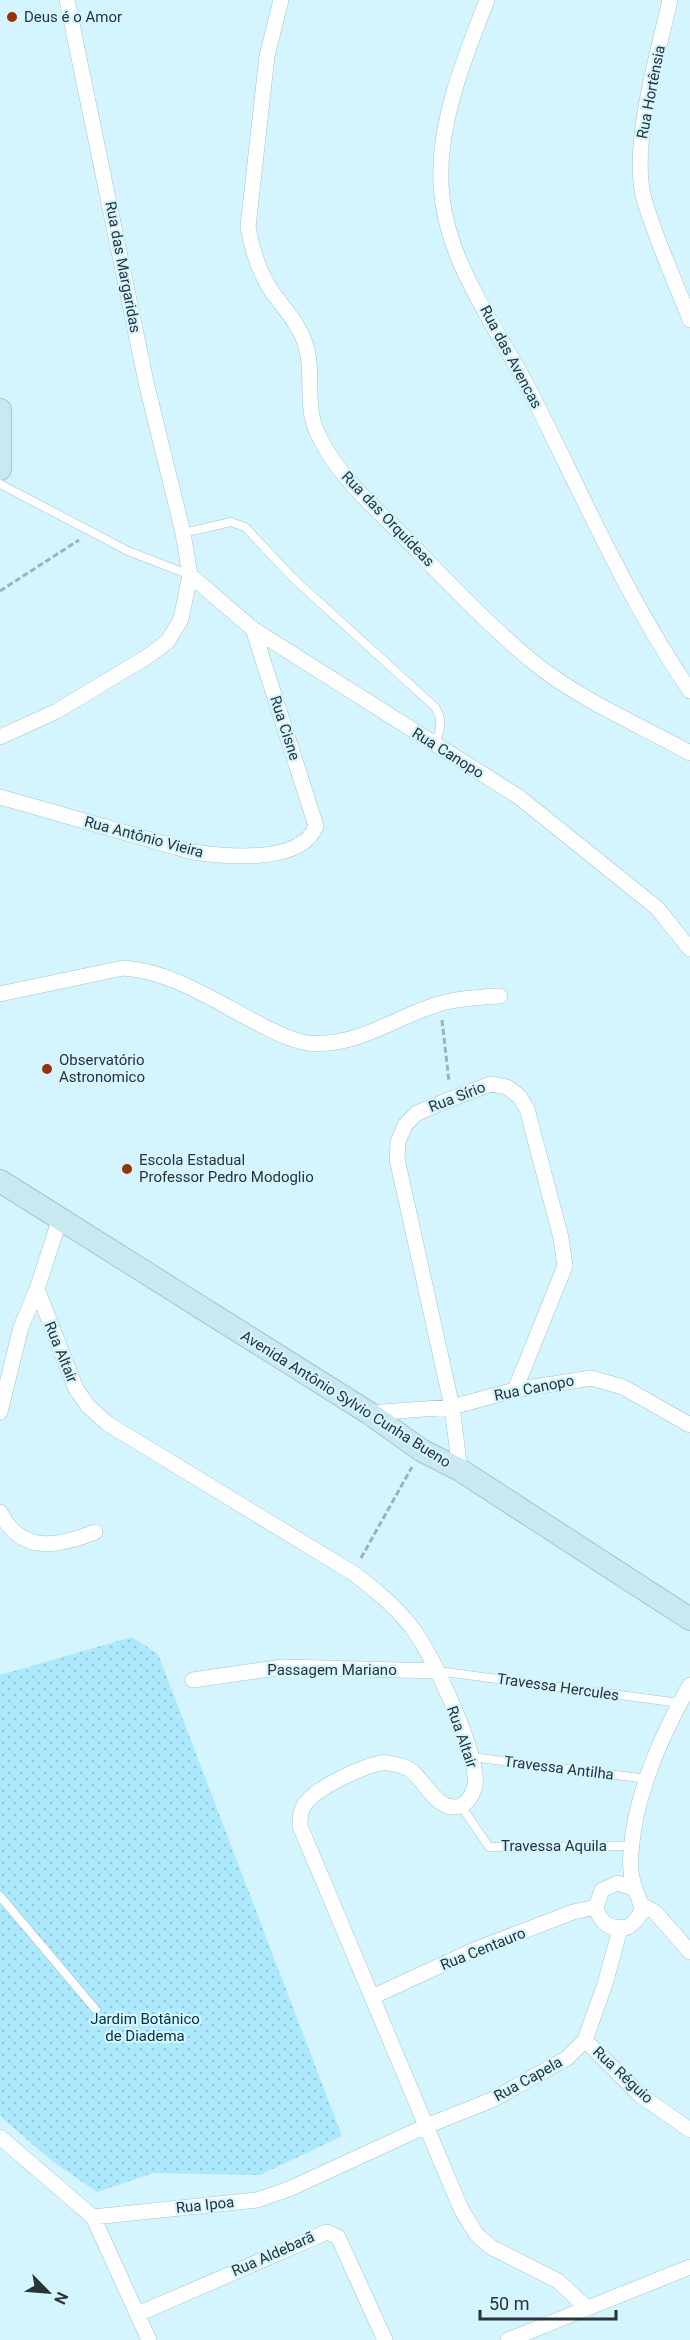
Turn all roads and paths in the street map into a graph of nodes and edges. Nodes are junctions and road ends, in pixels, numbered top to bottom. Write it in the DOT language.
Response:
graph roads {
  1 [pos="67,0"];
  2 [pos="281,0"];
  3 [pos="487,0"];
  4 [pos="670,0"];
  5 [pos="690,320"];
  6 [pos="0,410"];
  7 [pos="0,469"];
  8 [pos="0,484"];
  9 [pos="91,532"];
  10 [pos="183,533"];
  11 [pos="190,575"];
  12 [pos="0,591"];
  13 [pos="254,629"];
  14 [pos="690,691"];
  15 [pos="0,736"];
  16 [pos="435,745"];
  17 [pos="690,753"];
  18 [pos="0,796"];
  19 [pos="316,826"];
  20 [pos="690,949"];
  21 [pos="0,994"];
  22 [pos="500,996"];
  23 [pos="441,1003"];
  24 [pos="451,1099"];
  25 [pos="0,1181"];
  26 [pos="60,1218"];
  27 [pos="37,1289"];
  28 [pos="515,1390"];
  29 [pos="452,1407"];
  30 [pos="0,1412"];
  31 [pos="369,1413"];
  32 [pos="690,1425"];
  33 [pos="421,1450"];
  34 [pos="460,1470"];
  35 [pos="0,1512"];
  36 [pos="95,1532"];
  37 [pos="352,1573"];
  38 [pos="690,1619"];
  39 [pos="437,1671"];
  40 [pos="193,1680"];
  41 [pos="690,1685"];
  42 [pos="680,1703"];
  43 [pos="470,1757"];
  44 [pos="648,1779"];
  45 [pos="461,1806"];
  46 [pos="631,1849"];
  47 [pos="610,1885"];
  48 [pos="635,1889"];
  49 [pos="0,1896"];
  50 [pos="642,1905"];
  51 [pos="596,1906"];
  52 [pos="620,1929"];
  53 [pos="690,1952"];
  54 [pos="372,1997"];
  55 [pos="96,2010"];
  56 [pos="585,2040"];
  57 [pos="424,2127"];
  58 [pos="690,2130"];
  59 [pos="0,2137"];
  60 [pos="93,2217"];
  61 [pos="690,2267"];
  62 [pos="586,2307"];
  63 [pos="138,2314"];
  64 [pos="149,2340"];
  65 [pos="385,2340"];
  66 [pos="508,2340"];
  1 -- 10 [label="street, Rua das Margaridas"];
  2 -- 17 [label="street, Rua das Orquídeas"];
  3 -- 14 [label="street, Rua das Avencas"];
  4 -- 5 [label="street, Rua Hortênsia"];
  6 -- 7 [label="main road"];
  8 -- 9 [label="lane"];
  9 -- 11 [label="lane"];
  9 -- 12 [label="path"];
  10 -- 11 [label="street, Rua das Margaridas"];
  10 -- 16 [label="lane"];
  11 -- 13 [label="street, Rua Canopo"];
  11 -- 15 [label="street"];
  13 -- 16 [label="street, Rua Canopo"];
  13 -- 19 [label="street, Rua Cisne"];
  16 -- 20 [label="street, Rua Canopo"];
  18 -- 19 [label="street, Rua Antônio Vieira"];
  21 -- 23 [label="street"];
  22 -- 23 [label="street"];
  23 -- 24 [label="path"];
  24 -- 28 [label="street, Rua Sírio"];
  24 -- 29 [label="street, Rua Sírio"];
  25 -- 26 [label="main road, Avenida Antônio Sylvio Cunha Bueno"];
  26 -- 27 [label="street"];
  26 -- 31 [label="main road, Avenida Antônio Sylvio Cunha Bueno"];
  27 -- 30 [label="street"];
  27 -- 37 [label="street, Rua Altair"];
  28 -- 29 [label="street, Rua Canopo"];
  28 -- 32 [label="street, Rua Canopo"];
  29 -- 31 [label="street, Rua Canopo"];
  29 -- 34 [label="street, Rua Sírio"];
  31 -- 33 [label="main road, Avenida Antônio Sylvio Cunha Bueno"];
  33 -- 34 [label="main road, Avenida Antônio Sylvio Cunha Bueno"];
  33 -- 37 [label="path"];
  34 -- 38 [label="main road, Avenida Antônio Sylvio Cunha Bueno"];
  35 -- 36 [label="street"];
  37 -- 39 [label="street, Rua Altair"];
  39 -- 40 [label="street, Passagem Mariano"];
  39 -- 42 [label="lane, Travessa Hercules"];
  39 -- 43 [label="street, Rua Altair"];
  41 -- 42 [label="street"];
  42 -- 44 [label="street"];
  43 -- 44 [label="lane, Travessa Antilha"];
  43 -- 45 [label="street, Rua Altair"];
  44 -- 46 [label="street"];
  45 -- 46 [label="lane, Travessa Aquila"];
  45 -- 54 [label="street"];
  46 -- 47 [label="street"];
  46 -- 48 [label="street"];
  47 -- 48 [label="street"];
  47 -- 51 [label="street"];
  48 -- 50 [label="street"];
  49 -- 55 [label="lane"];
  50 -- 52 [label="street"];
  50 -- 53 [label="street"];
  51 -- 52 [label="street"];
  51 -- 54 [label="street, Rua Centauro"];
  52 -- 56 [label="street, Rua Capela"];
  54 -- 57 [label="street"];
  56 -- 57 [label="street, Rua Capela"];
  56 -- 58 [label="street, Rua Réguio"];
  57 -- 60 [label="street, Rua Ipoa"];
  57 -- 62 [label="street"];
  59 -- 60 [label="street"];
  60 -- 63 [label="street"];
  61 -- 62 [label="street"];
  62 -- 66 [label="street"];
  63 -- 64 [label="street"];
  63 -- 65 [label="street, Rua Aldebarã"];
}
